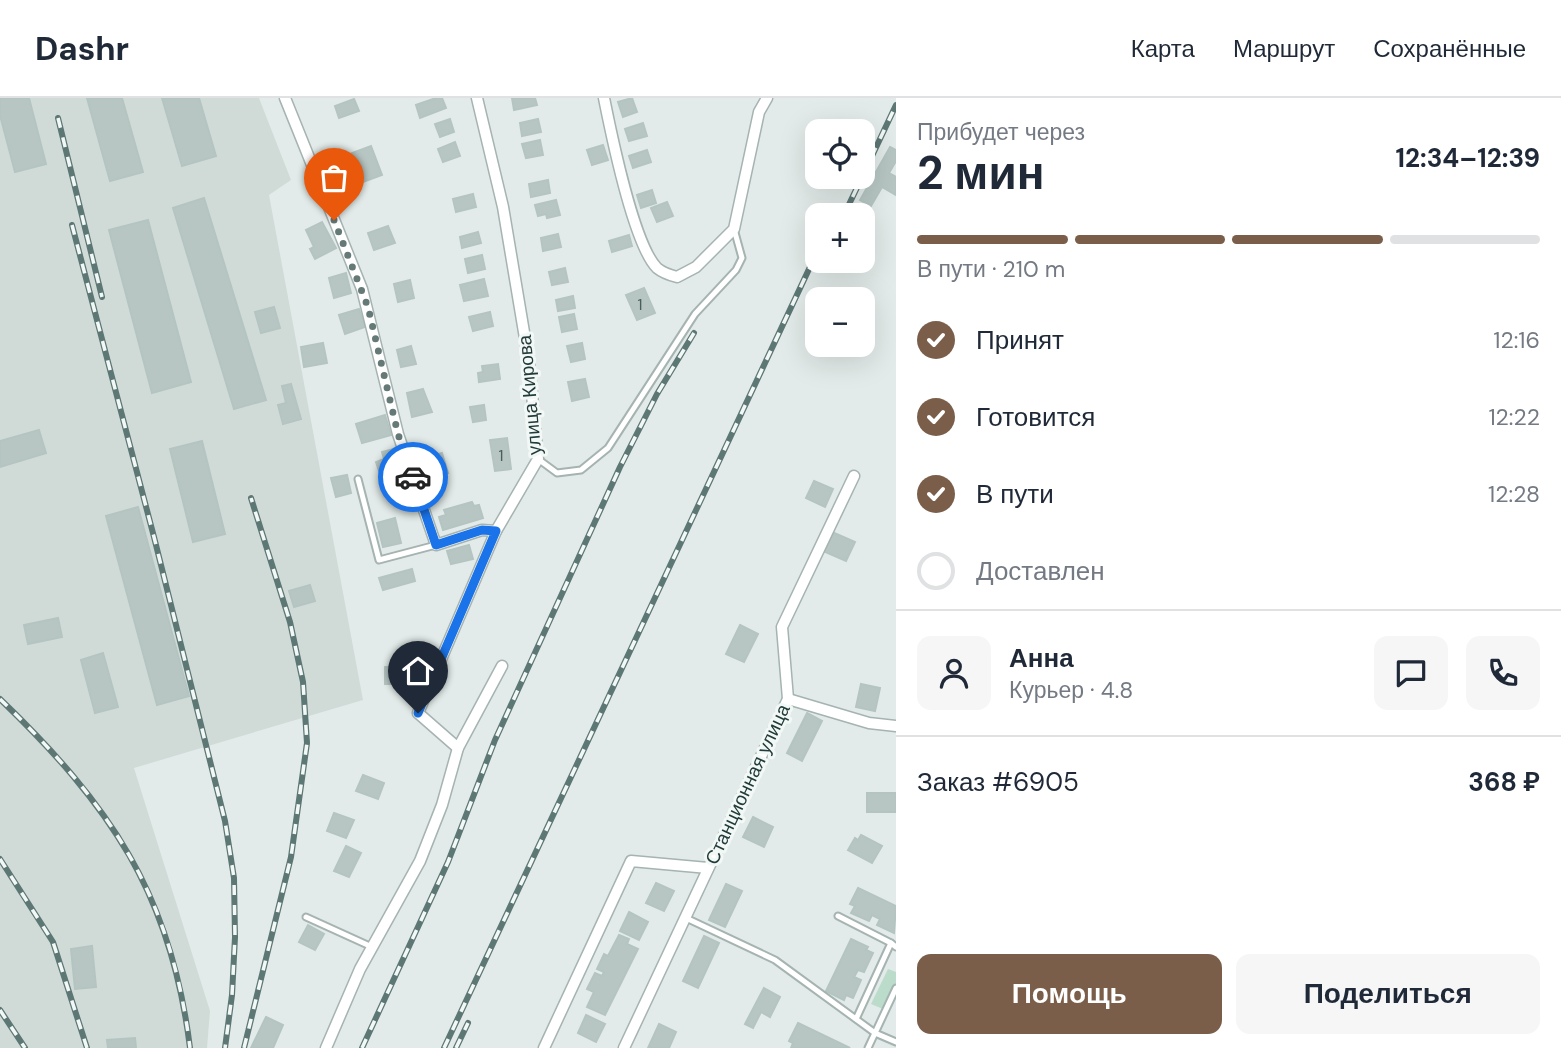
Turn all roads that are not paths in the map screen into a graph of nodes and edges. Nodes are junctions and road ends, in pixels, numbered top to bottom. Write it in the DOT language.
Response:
graph roads {
  1 [pos="285,98"];
  2 [pos="477,98"];
  3 [pos="604,98"];
  4 [pos="766,98"];
  5 [pos="734,229"];
  6 [pos="538,460"];
  7 [pos="854,476"];
  8 [pos="358,479"];
  9 [pos="496,531"];
  10 [pos="436,545"];
  11 [pos="502,666"];
  12 [pos="788,699"];
  13 [pos="896,726"];
  14 [pos="458,748"];
  15 [pos="708,868"];
  16 [pos="838,916"];
  17 [pos="306,917"];
  18 [pos="686,918"];
  19 [pos="894,945"];
  20 [pos="372,947"];
  21 [pos="896,988"];
  22 [pos="856,1019"];
  23 [pos="875,1032"];
  24 [pos="896,1042"];
  25 [pos="326,1048"];
  26 [pos="544,1048"];
  27 [pos="624,1048"];
  28 [pos="868,1048"];
  1 -- 10 [label="street"];
  2 -- 6 [label="street, улица Кирова"];
  3 -- 5 [label="street"];
  4 -- 5 [label="street"];
  5 -- 6 [label="lane"];
  6 -- 9 [label="street, улица Кирова"];
  7 -- 12 [label="street, Станционная улица"];
  8 -- 10 [label="lane"];
  9 -- 10 [label="street"];
  9 -- 14 [label="street, улица Кирова"];
  11 -- 14 [label="street"];
  12 -- 13 [label="street"];
  12 -- 15 [label="street, Станционная улица"];
  14 -- 20 [label="street"];
  15 -- 18 [label="street, Станционная улица"];
  15 -- 26 [label="street"];
  16 -- 19 [label="lane"];
  17 -- 20 [label="lane"];
  18 -- 22 [label="lane"];
  18 -- 27 [label="street, Станционная улица"];
  19 -- 22 [label="lane"];
  20 -- 25 [label="street"];
  21 -- 23 [label="lane"];
  22 -- 23 [label="lane"];
  23 -- 24 [label="lane"];
  23 -- 28 [label="lane"];
}
